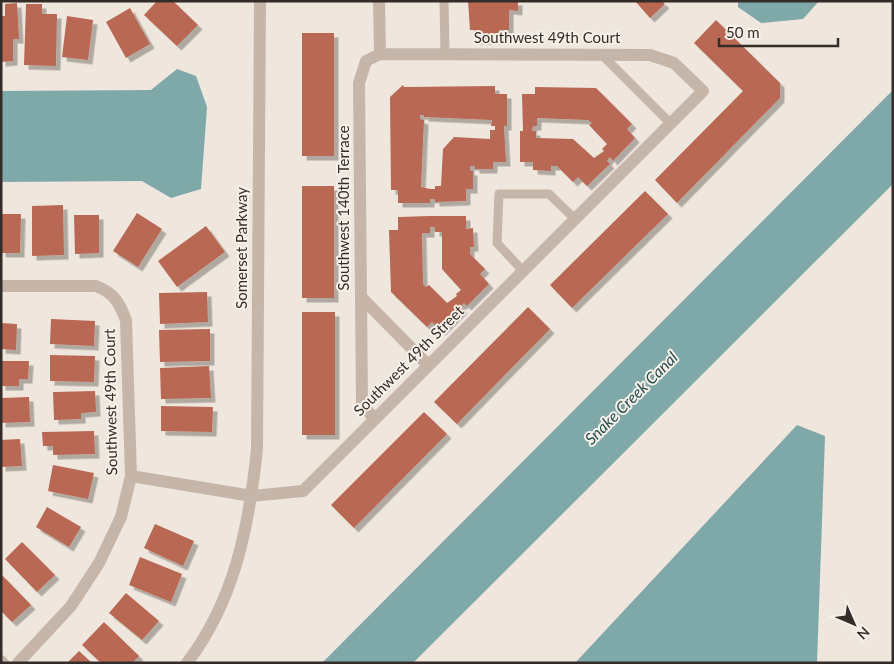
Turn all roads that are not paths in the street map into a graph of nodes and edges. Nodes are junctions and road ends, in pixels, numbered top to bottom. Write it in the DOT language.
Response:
graph roads {
  1 [pos="260,1"];
  2 [pos="379,1"];
  3 [pos="444,1"];
  4 [pos="380,54"];
  5 [pos="445,54"];
  6 [pos="602,55"];
  7 [pos="704,91"];
  8 [pos="671,124"];
  9 [pos="575,219"];
  10 [pos="523,271"];
  11 [pos="1,286"];
  12 [pos="361,297"];
  13 [pos="428,365"];
  14 [pos="374,419"];
  15 [pos="131,476"];
  16 [pos="252,496"];
  17 [pos="18,663"];
  18 [pos="187,663"];
  1 -- 16 [label="street, Somerset Parkway"];
  2 -- 4 [label="street"];
  3 -- 5 [label="lane"];
  4 -- 5 [label="street, Southwest 49th Court"];
  4 -- 12 [label="street, Southwest 140th Terrace"];
  5 -- 6 [label="street, Southwest 49th Court"];
  6 -- 7 [label="street, Southwest 49th Court"];
  6 -- 8 [label="lane"];
  7 -- 8 [label="street, Southwest 49th Street"];
  8 -- 9 [label="street, Southwest 49th Street"];
  9 -- 10 [label="street, Southwest 49th Street"];
  9 -- 10 [label="lane"];
  10 -- 13 [label="street, Southwest 49th Street"];
  11 -- 15 [label="street, Southwest 49th Court"];
  12 -- 13 [label="street"];
  12 -- 14 [label="street, Southwest 140th Terrace"];
  13 -- 14 [label="street, Southwest 49th Street"];
  14 -- 16 [label="street, Southwest 49th Street"];
  15 -- 16 [label="street, Southwest 49th Street"];
  15 -- 17 [label="street, Southwest 49th Court"];
  16 -- 18 [label="street"];
}
